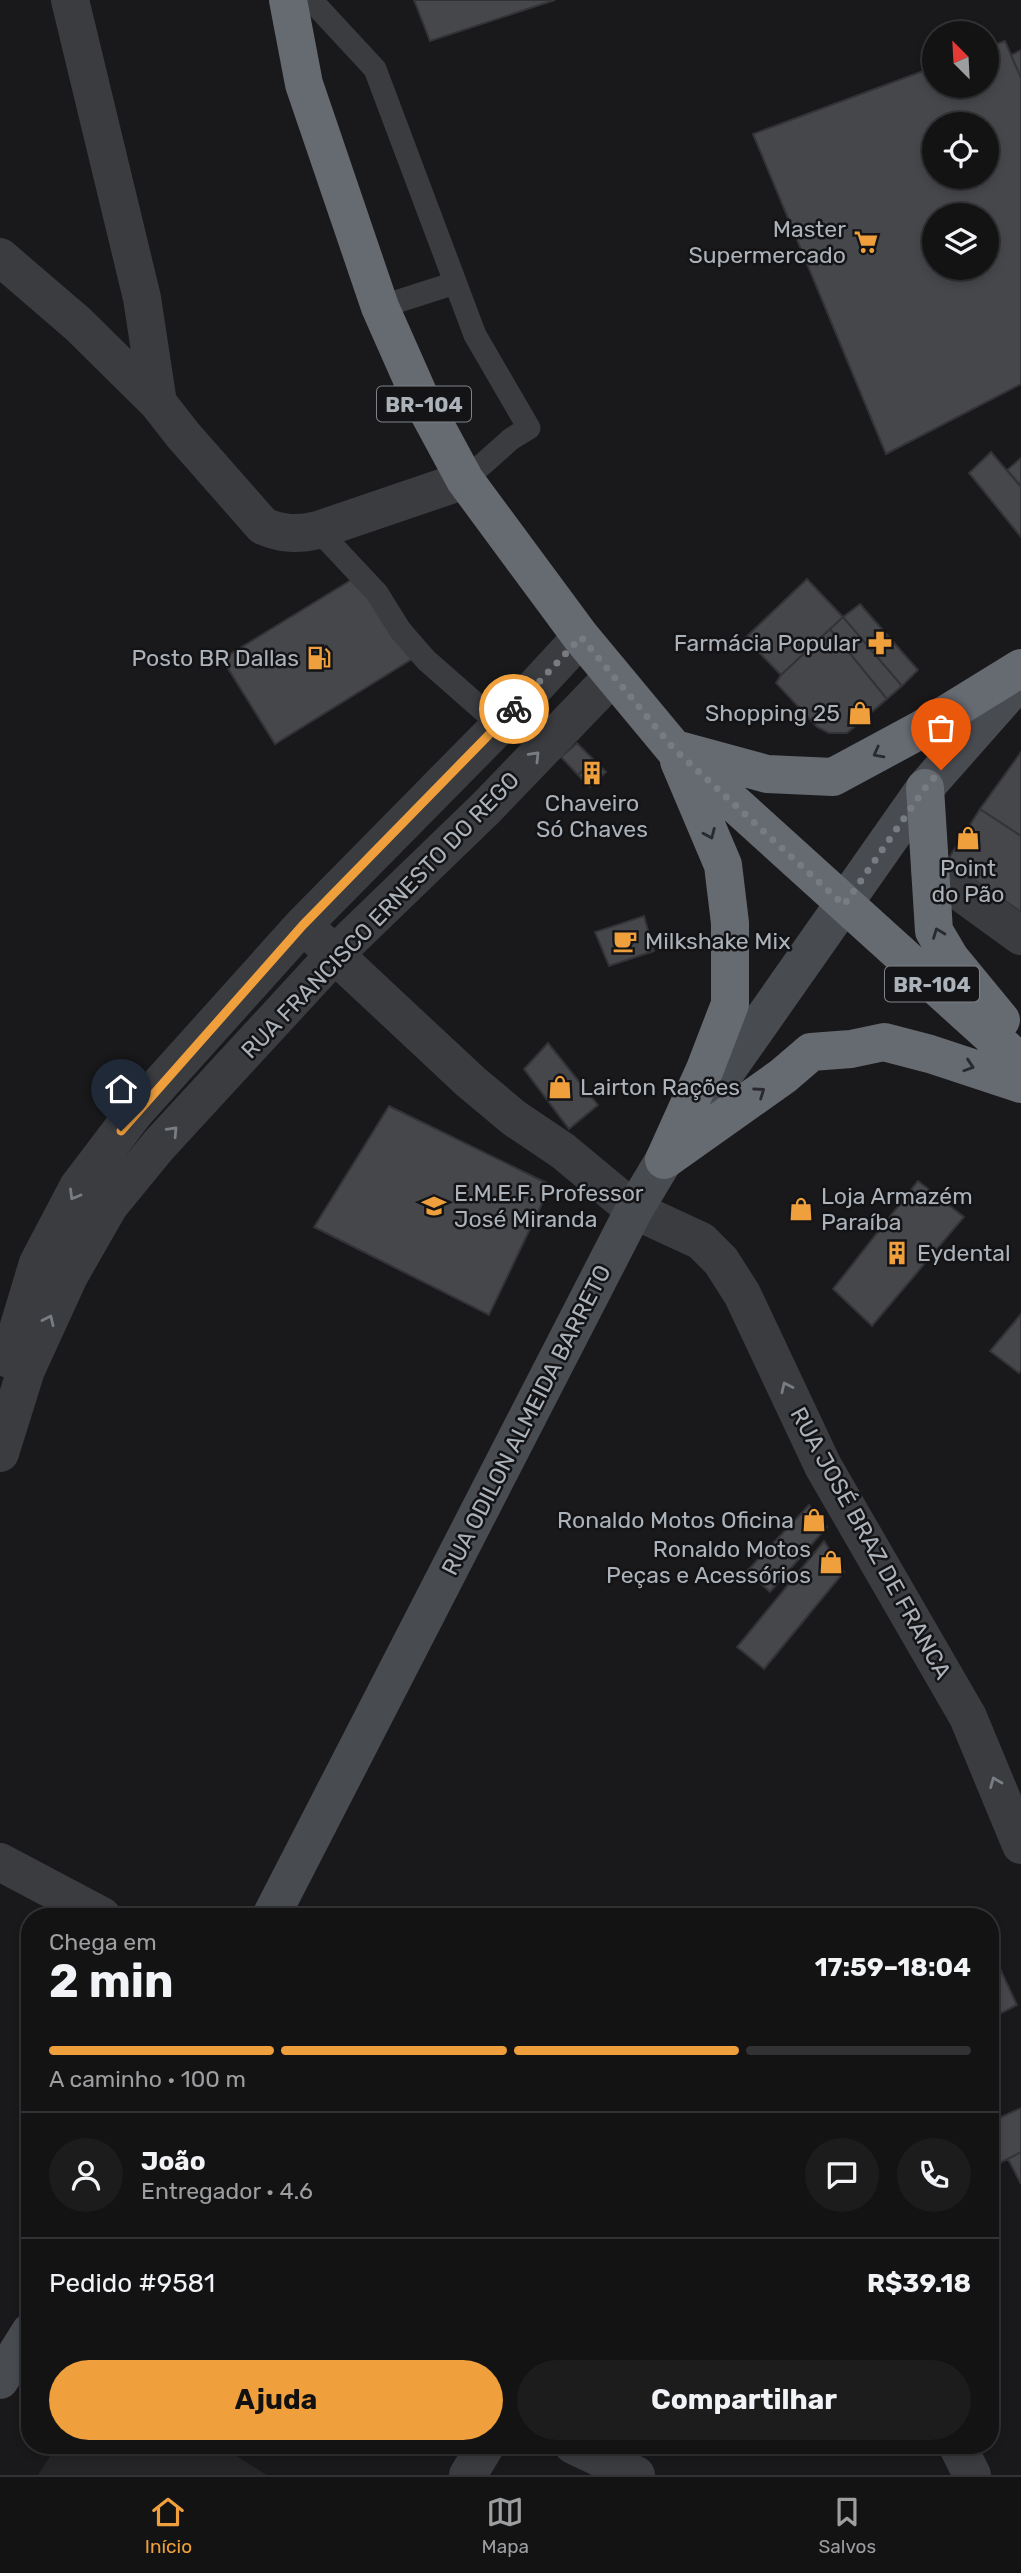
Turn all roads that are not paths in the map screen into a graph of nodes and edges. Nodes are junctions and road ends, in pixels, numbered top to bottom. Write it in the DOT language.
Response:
graph roads {
  1 [pos="70,0"];
  2 [pos="288,0"];
  3 [pos="310,0"];
  4 [pos="0,257"];
  5 [pos="455,283"];
  6 [pos="380,306"];
  7 [pos="158,402"];
  8 [pos="465,480"];
  9 [pos="318,530"];
  10 [pos="581,637"];
  11 [pos="1021,668"];
  12 [pos="612,677"];
  13 [pos="1021,678"];
  14 [pos="500,725"];
  15 [pos="674,749"];
  16 [pos="925,788"];
  17 [pos="930,870"];
  18 [pos="844,905"];
  19 [pos="303,925"];
  20 [pos="1021,936"];
  21 [pos="336,953"];
  22 [pos="1021,1047"];
  23 [pos="1021,1063"];
  24 [pos="1021,1084"];
  25 [pos="664,1160"];
  26 [pos="634,1210"];
  27 [pos="0,1389"];
  28 [pos="0,1453"];
  29 [pos="1021,1845"];
  30 [pos="0,1862"];
  31 [pos="87,1908"];
  32 [pos="275,1908"];
  33 [pos="21,2346"];
  34 [pos="0,2379"];
  35 [pos="481,2454"];
  36 [pos="592,2454"];
  37 [pos="962,2454"];
  38 [pos="468,2475"];
  39 [pos="636,2475"];
  40 [pos="972,2475"];
  1 -- 7 [label="street"];
  2 -- 6 [label="highway, BR-104"];
  3 -- 5 [label="lane"];
  4 -- 7 [label="street"];
  5 -- 6 [label="lane"];
  5 -- 8 [label="lane"];
  6 -- 8 [label="highway, BR-104"];
  7 -- 9 [label="street"];
  8 -- 9 [label="street"];
  8 -- 10 [label="highway, BR-104"];
  9 -- 14 [label="lane"];
  10 -- 12 [label="highway, BR-104"];
  10 -- 14 [label="street, RUA FRANCISCO ERNESTO DO REGO"];
  11 -- 15 [label="highway, one-way"];
  12 -- 15 [label="highway, BR-104"];
  21 -- 12 [label="street, RUA FRANCISCO ERNESTO DO REGO, one-way"];
  13 -- 16 [label="main road, RUA ODILON ALMEIDA BARRETO"];
  14 -- 19 [label="street, RUA FRANCISCO ERNESTO DO REGO"];
  15 -- 18 [label="highway, BR-104"];
  15 -- 25 [label="highway, one-way"];
  16 -- 17 [label="highway"];
  16 -- 18 [label="main road, RUA ODILON ALMEIDA BARRETO"];
  17 -- 20 [label="street"];
  22 -- 17 [label="highway, one-way"];
  18 -- 23 [label="highway, BR-104"];
  18 -- 25 [label="main road, RUA ODILON ALMEIDA BARRETO"];
  19 -- 21 [label="street, RUA JOSÉ BRAZ DE FRANCA"];
  19 -- 27 [label="street, RUA FRANCISCO ERNESTO DO REGO, one-way"];
  21 -- 26 [label="street, RUA JOSÉ BRAZ DE FRANCA"];
  28 -- 21 [label="street, RUA FRANCISCO ERNESTO DO REGO, one-way"];
  25 -- 24 [label="highway, one-way"];
  25 -- 26 [label="main road, RUA ODILON ALMEIDA BARRETO"];
  29 -- 26 [label="street, RUA JOSÉ BRAZ DE FRANCA, one-way"];
  26 -- 32 [label="main road, RUA ODILON ALMEIDA BARRETO"];
  30 -- 31 [label="street"];
  33 -- 34 [label="main road"];
  35 -- 38 [label="street"];
  36 -- 39 [label="street"];
  37 -- 40 [label="street"];
}
